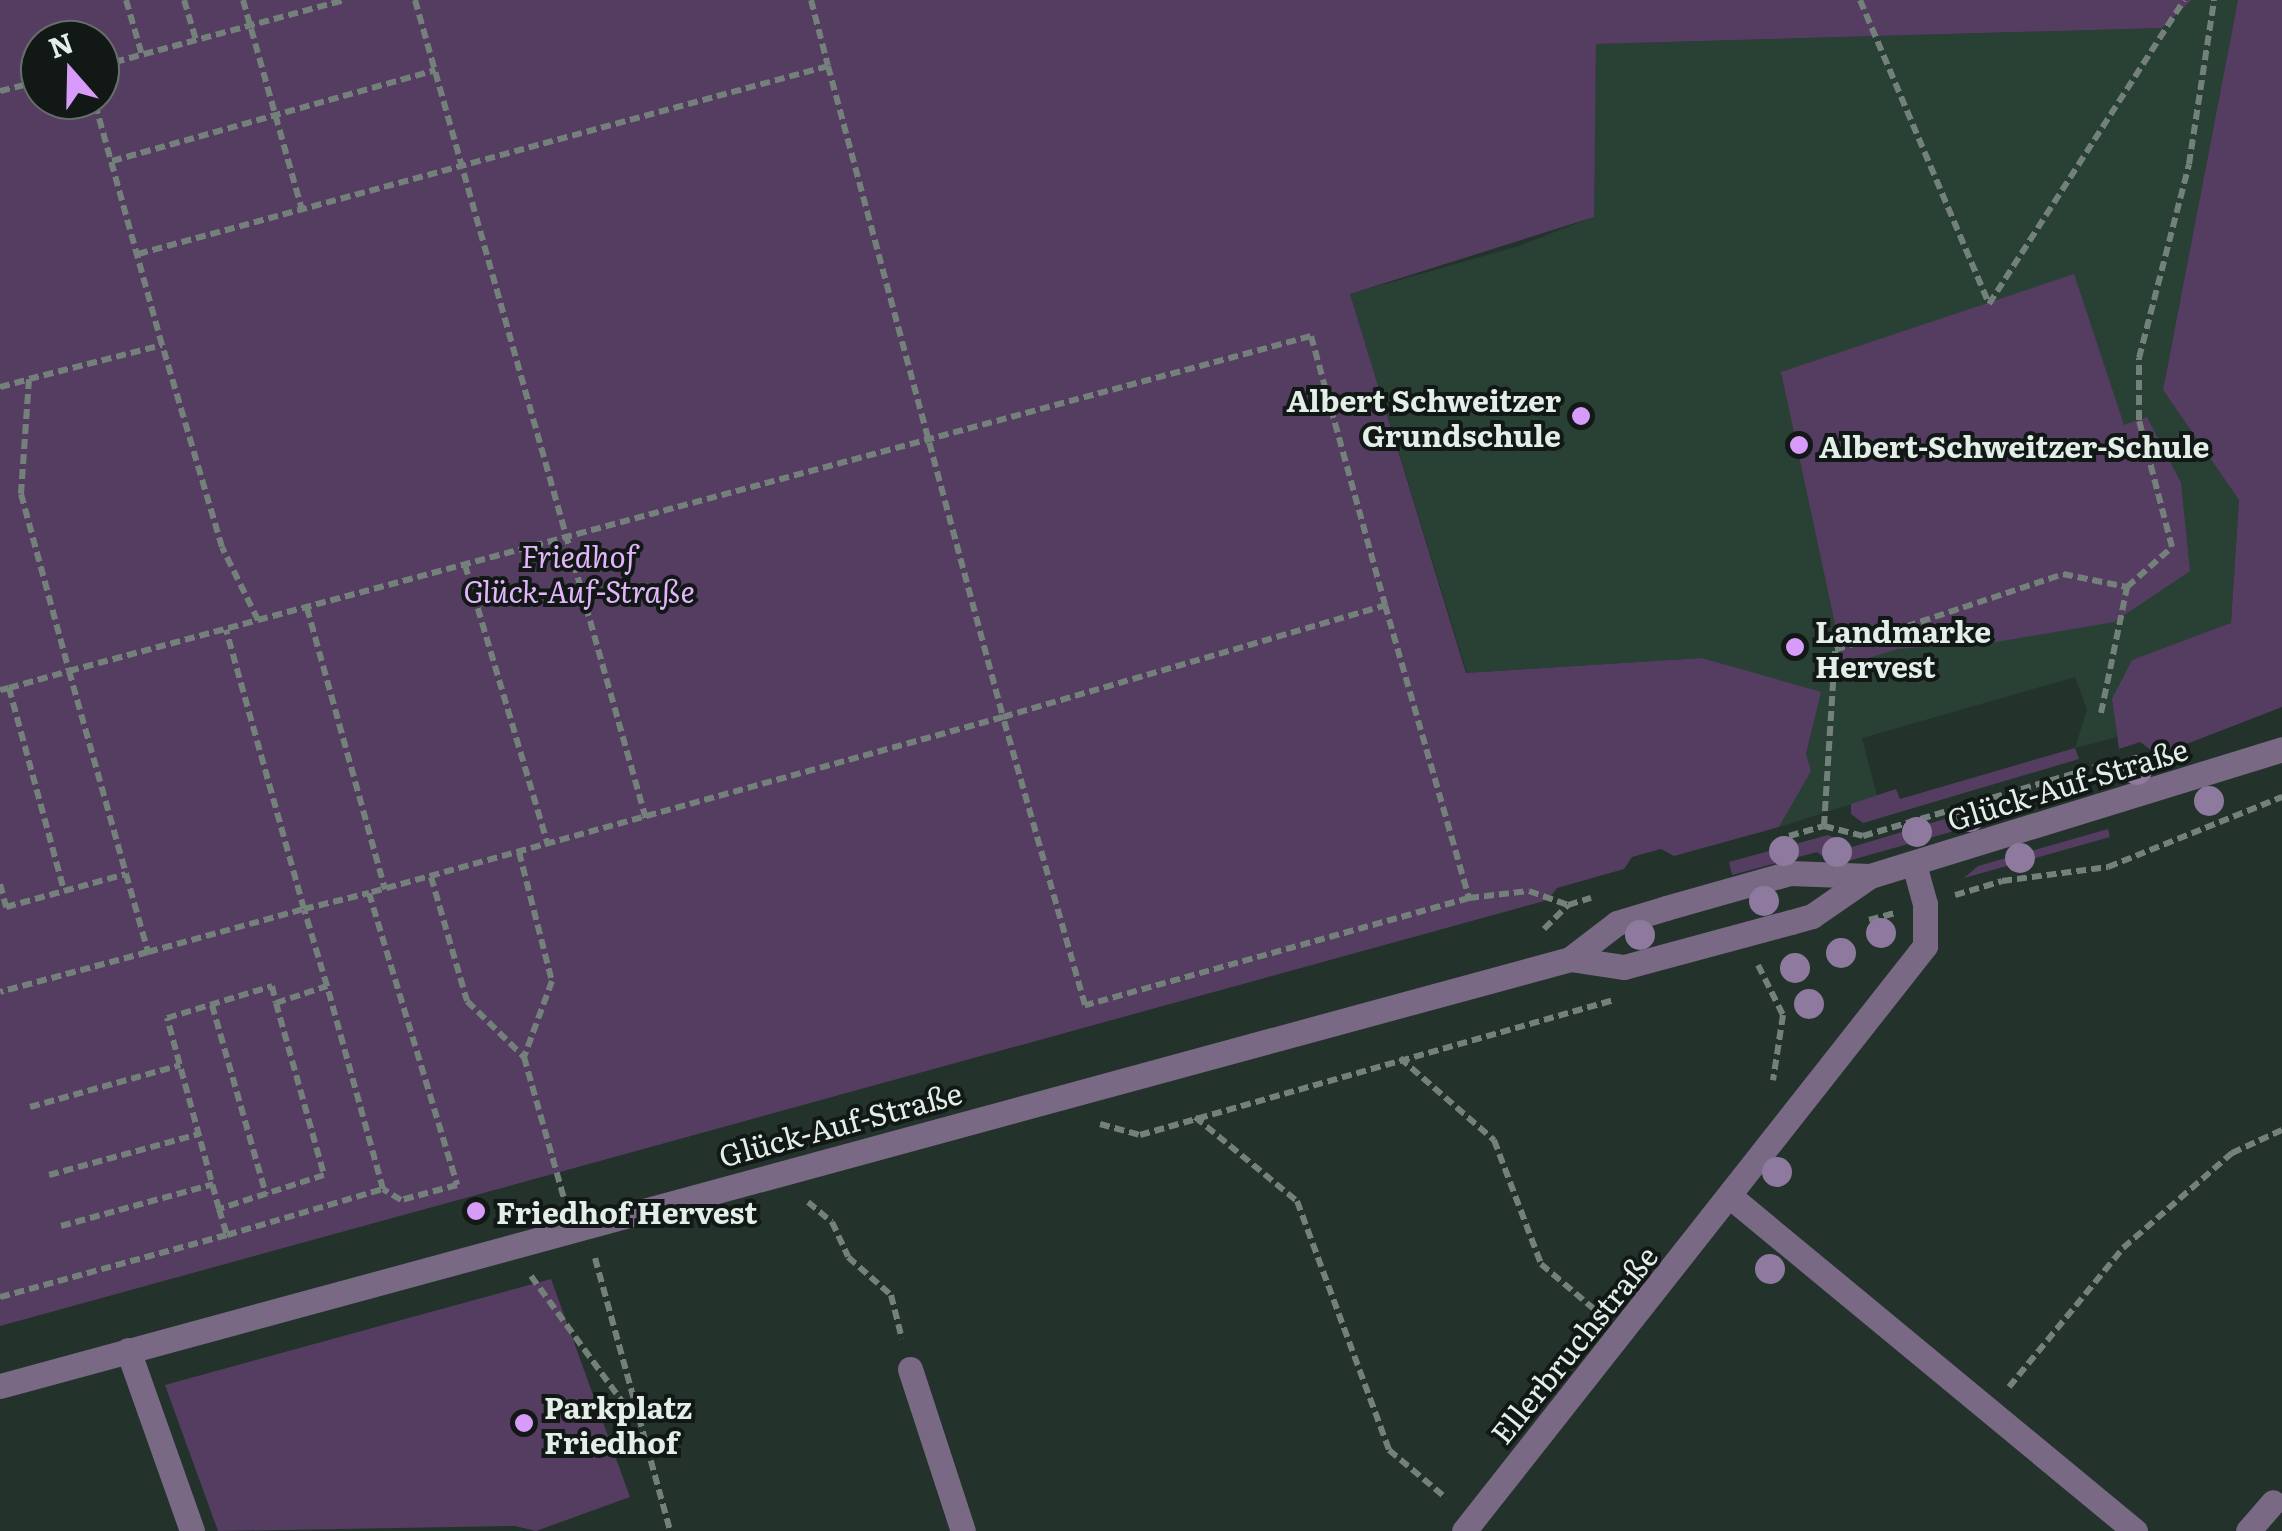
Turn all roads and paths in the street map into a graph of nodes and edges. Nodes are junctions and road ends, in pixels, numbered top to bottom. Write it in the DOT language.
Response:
graph roads {
  1 [pos="126,0"];
  2 [pos="184,0"];
  3 [pos="243,0"];
  4 [pos="304,0"];
  5 [pos="344,0"];
  6 [pos="415,0"];
  7 [pos="811,0"];
  8 [pos="1860,0"];
  9 [pos="2184,0"];
  10 [pos="2214,0"];
  11 [pos="306,10"];
  12 [pos="250,25"];
  13 [pos="196,40"];
  14 [pos="142,54"];
  15 [pos="120,60"];
  16 [pos="828,66"];
  17 [pos="435,70"];
  18 [pos="276,116"];
  19 [pos="100,120"];
  20 [pos="112,162"];
  21 [pos="463,166"];
  22 [pos="302,210"];
  23 [pos="138,254"];
  24 [pos="162,344"];
  25 [pos="29,379"];
  26 [pos="0,387"];
  27 [pos="929,440"];
  28 [pos="567,537"];
  29 [pos="465,566"];
  30 [pos="2127,587"];
  31 [pos="1385,605"];
  32 [pos="307,608"];
  33 [pos="258,620"];
  34 [pos="226,630"];
  35 [pos="69,671"];
  36 [pos="4,689"];
  37 [pos="2101,712"];
  38 [pos="1003,718"];
  39 [pos="2282,749"];
  40 [pos="2282,797"];
  41 [pos="646,819"];
  42 [pos="1824,826"];
  43 [pos="548,846"];
  44 [pos="519,852"];
  45 [pos="1914,864"];
  46 [pos="126,874"];
  47 [pos="1870,876"];
  48 [pos="431,877"];
  49 [pos="0,884"];
  50 [pos="385,889"];
  51 [pos="64,891"];
  52 [pos="370,893"];
  53 [pos="1469,898"];
  54 [pos="1925,904"];
  55 [pos="1568,905"];
  56 [pos="304,909"];
  57 [pos="1854,924"];
  58 [pos="1730,938"];
  59 [pos="148,952"];
  60 [pos="1773,957"];
  61 [pos="1570,959"];
  62 [pos="1755,962"];
  63 [pos="327,986"];
  64 [pos="0,992"];
  65 [pos="276,1002"];
  66 [pos="212,1005"];
  67 [pos="524,1057"];
  68 [pos="1400,1058"];
  69 [pos="180,1066"];
  70 [pos="1772,1085"];
  71 [pos="30,1107"];
  72 [pos="1194,1116"];
  73 [pos="2282,1130"];
  74 [pos="199,1134"];
  75 [pos="49,1175"];
  76 [pos="213,1184"];
  77 [pos="383,1189"];
  78 [pos="266,1194"];
  79 [pos="1732,1198"];
  80 [pos="804,1199"];
  81 [pos="219,1209"];
  82 [pos="61,1226"];
  83 [pos="579,1227"];
  84 [pos="226,1235"];
  85 [pos="528,1273"];
  86 [pos="0,1296"];
  87 [pos="1600,1314"];
  88 [pos="128,1350"];
  89 [pos="910,1369"];
  90 [pos="0,1386"];
  91 [pos="1990,1411"];
  92 [pos="636,1420"];
  93 [pos="1451,1502"];
  94 [pos="2274,1502"];
  95 [pos="192,1531"];
  96 [pos="670,1531"];
  97 [pos="964,1531"];
  98 [pos="1464,1531"];
  99 [pos="2135,1531"];
  100 [pos="2248,1531"];
  1 -- 14 [label="path"];
  2 -- 13 [label="path"];
  3 -- 12 [label="path"];
  4 -- 11 [label="path"];
  5 -- 11 [label="path"];
  6 -- 17 [label="path"];
  7 -- 16 [label="path"];
  8 -- 9 [label="path"];
  10 -- 30 [label="path"];
  11 -- 12 [label="path"];
  12 -- 13 [label="path"];
  12 -- 18 [label="path"];
  13 -- 14 [label="path"];
  14 -- 15 [label="path"];
  16 -- 21 [label="path"];
  16 -- 27 [label="path"];
  17 -- 18 [label="path"];
  17 -- 21 [label="path"];
  18 -- 20 [label="path"];
  18 -- 22 [label="path"];
  19 -- 20 [label="path"];
  20 -- 23 [label="path"];
  21 -- 22 [label="path"];
  21 -- 28 [label="path"];
  22 -- 23 [label="path"];
  23 -- 24 [label="path"];
  24 -- 25 [label="path"];
  24 -- 33 [label="path"];
  25 -- 26 [label="path"];
  25 -- 35 [label="path"];
  27 -- 28 [label="path"];
  27 -- 31 [label="path"];
  27 -- 38 [label="path"];
  28 -- 29 [label="path"];
  28 -- 41 [label="path"];
  29 -- 32 [label="path"];
  29 -- 43 [label="path"];
  30 -- 37 [label="path"];
  30 -- 42 [label="path"];
  31 -- 38 [label="path"];
  31 -- 53 [label="path"];
  32 -- 33 [label="path"];
  32 -- 50 [label="path"];
  33 -- 34 [label="path"];
  34 -- 35 [label="path"];
  34 -- 56 [label="path"];
  35 -- 36 [label="path"];
  35 -- 46 [label="path"];
  36 -- 51 [label="path"];
  38 -- 41 [label="path"];
  38 -- 53 [label="path"];
  39 -- 45 [label="street, Glück-Auf-Straße"];
  40 -- 54 [label="path"];
  41 -- 43 [label="path"];
  43 -- 44 [label="path"];
  44 -- 48 [label="path"];
  44 -- 67 [label="path"];
  45 -- 47 [label="street, Glück-Auf-Straße"];
  45 -- 54 [label="street, Ellerbruchstraße"];
  46 -- 51 [label="path"];
  46 -- 59 [label="path"];
  47 -- 58 [label="street, Glück-Auf-Straße"];
  47 -- 61 [label="street, Glück-Auf-Straße"];
  48 -- 50 [label="path"];
  48 -- 67 [label="path"];
  49 -- 51 [label="path"];
  50 -- 52 [label="path"];
  52 -- 56 [label="path"];
  52 -- 77 [label="path"];
  53 -- 55 [label="path"];
  54 -- 57 [label="path"];
  54 -- 79 [label="street, Ellerbruchstraße"];
  56 -- 59 [label="path"];
  56 -- 63 [label="path"];
  58 -- 61 [label="street, Glück-Auf-Straße"];
  58 -- 62 [label="path"];
  59 -- 64 [label="path"];
  60 -- 62 [label="path"];
  61 -- 83 [label="street, Glück-Auf-Straße"];
  62 -- 70 [label="path"];
  63 -- 65 [label="path"];
  63 -- 77 [label="path"];
  65 -- 66 [label="path"];
  65 -- 78 [label="path"];
  66 -- 69 [label="path"];
  66 -- 78 [label="path"];
  67 -- 83 [label="path"];
  68 -- 87 [label="path"];
  69 -- 71 [label="path"];
  69 -- 74 [label="path"];
  72 -- 93 [label="path"];
  73 -- 91 [label="path"];
  74 -- 75 [label="path"];
  74 -- 76 [label="path"];
  76 -- 81 [label="path"];
  76 -- 82 [label="path"];
  77 -- 84 [label="path"];
  78 -- 81 [label="path"];
  79 -- 91 [label="street"];
  79 -- 98 [label="street, Ellerbruchstraße"];
  80 -- 89 [label="path"];
  81 -- 84 [label="path"];
  83 -- 88 [label="street, Glück-Auf-Straße"];
  83 -- 92 [label="path"];
  84 -- 86 [label="path"];
  85 -- 92 [label="path"];
  88 -- 90 [label="street, Glück-Auf-Straße"];
  88 -- 95 [label="street"];
  89 -- 97 [label="street"];
  91 -- 99 [label="street"];
  92 -- 96 [label="path"];
  94 -- 100 [label="street"];
}
